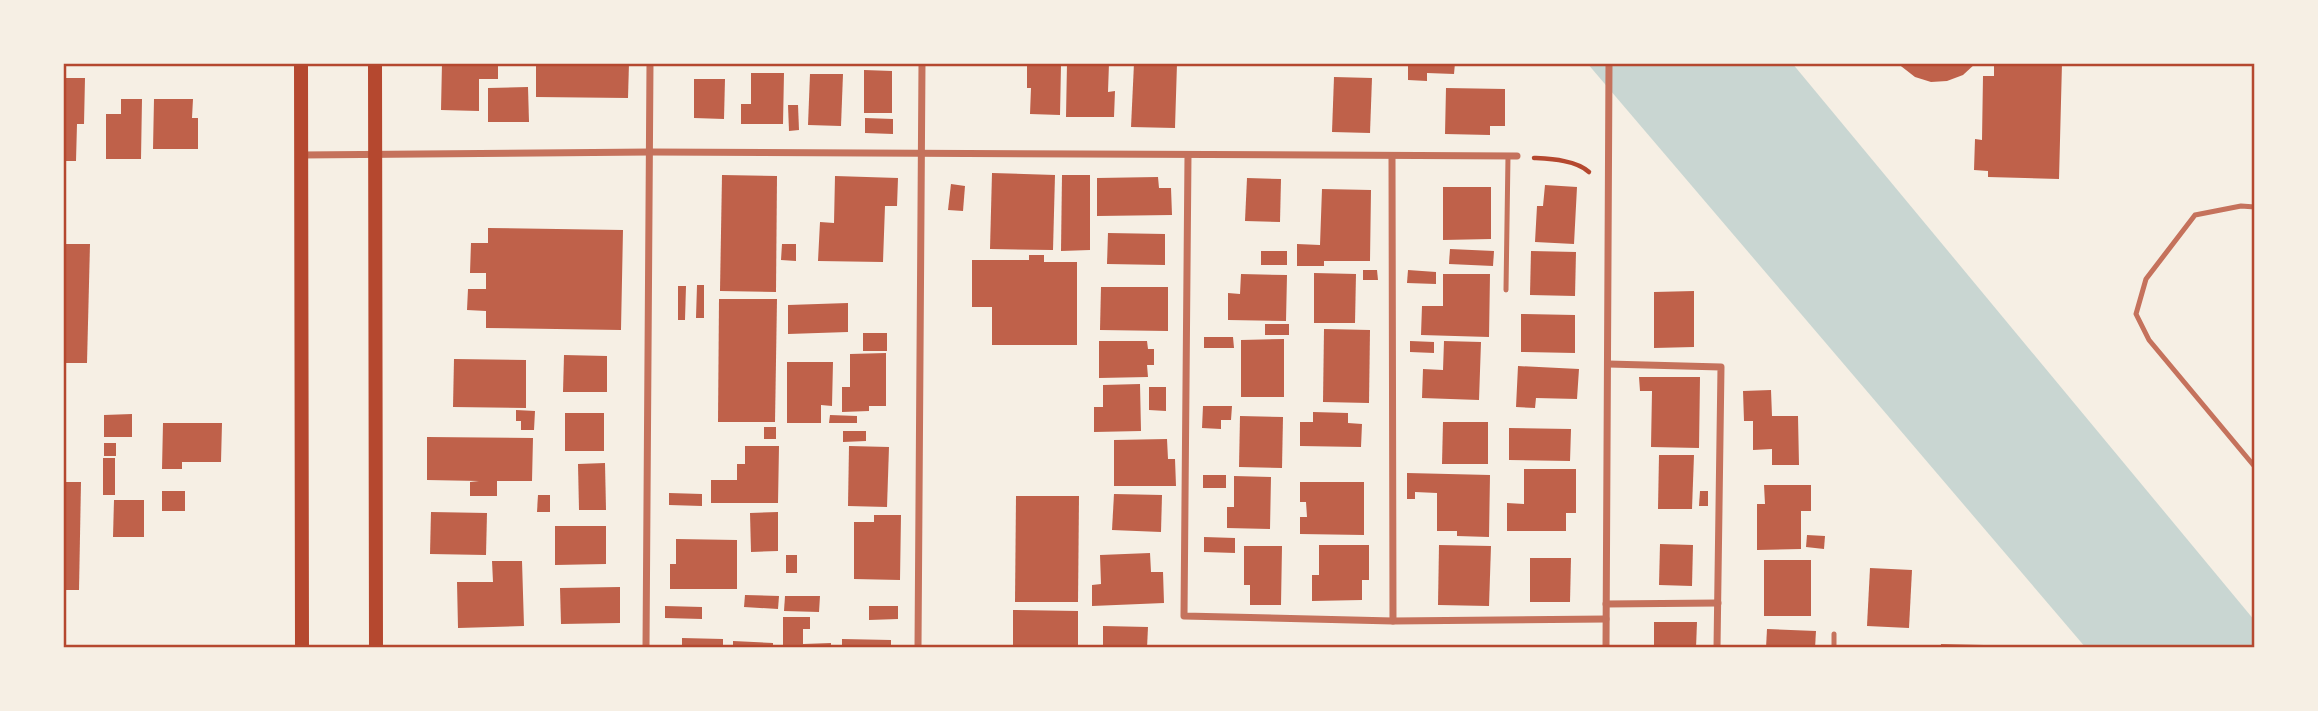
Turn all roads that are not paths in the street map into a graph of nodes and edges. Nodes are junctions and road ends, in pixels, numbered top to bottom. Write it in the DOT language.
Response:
graph roads {
  1 [pos="301,63"];
  2 [pos="375,63"];
  3 [pos="650,63"];
  4 [pos="922,63"];
  5 [pos="1609,63"];
  6 [pos="650,152"];
  7 [pos="302,155"];
  8 [pos="374,155"];
  9 [pos="922,155"];
  10 [pos="1188,155"];
  11 [pos="1513,156"];
  12 [pos="1392,157"];
  13 [pos="2255,207"];
  14 [pos="1506,290"];
  15 [pos="1608,364"];
  16 [pos="2255,467"];
  17 [pos="1718,603"];
  18 [pos="1606,604"];
  19 [pos="1606,619"];
  20 [pos="1393,621"];
  21 [pos="1834,634"];
  22 [pos="302,648"];
  23 [pos="376,648"];
  24 [pos="646,648"];
  25 [pos="918,648"];
  26 [pos="1606,648"];
  27 [pos="1717,648"];
  28 [pos="1834,648"];
  1 -- 7 [label="main road"];
  2 -- 8 [label="main road"];
  3 -- 6 [label="street"];
  4 -- 9 [label="street"];
  5 -- 15 [label="street"];
  6 -- 8 [label="street"];
  6 -- 9 [label="street"];
  6 -- 24 [label="street"];
  7 -- 8 [label="street"];
  7 -- 22 [label="main road"];
  8 -- 23 [label="main road"];
  9 -- 10 [label="street"];
  9 -- 25 [label="street"];
  10 -- 12 [label="street"];
  10 -- 20 [label="street"];
  11 -- 12 [label="street"];
  11 -- 14 [label="lane"];
  12 -- 20 [label="street"];
  13 -- 16 [label="lane"];
  15 -- 17 [label="street"];
  15 -- 18 [label="street"];
  17 -- 18 [label="street"];
  17 -- 27 [label="street"];
  18 -- 19 [label="street"];
  19 -- 20 [label="street"];
  19 -- 26 [label="street"];
  21 -- 28 [label="lane"];
}
